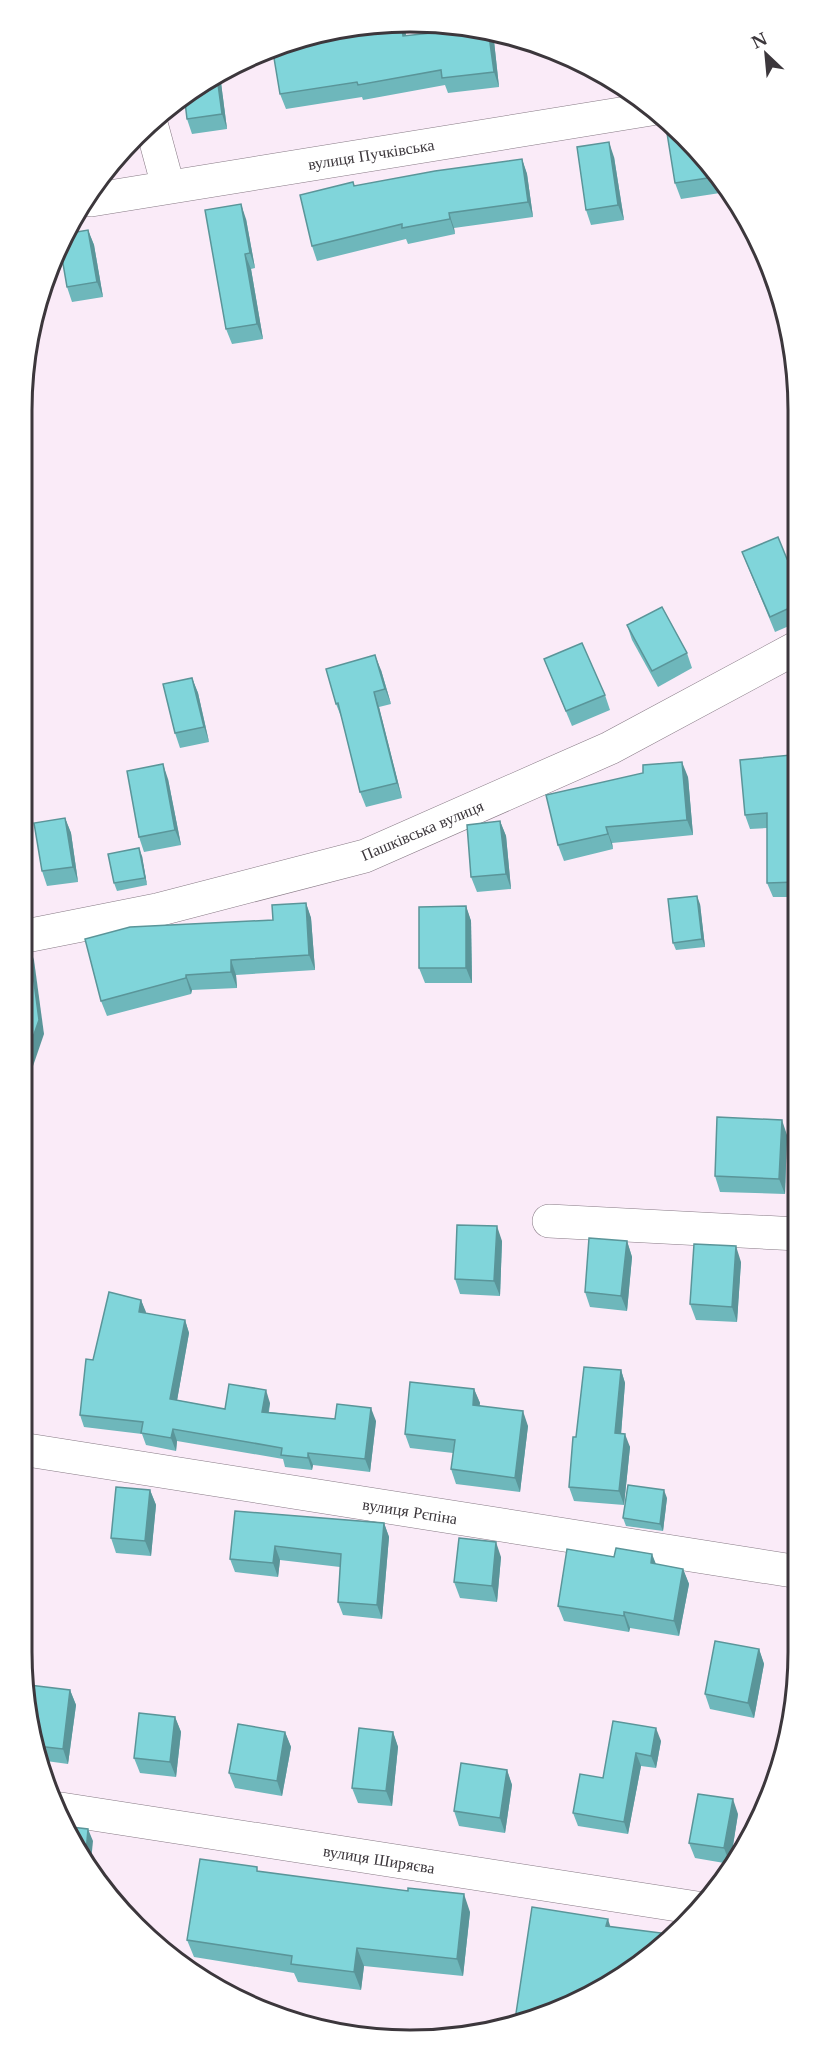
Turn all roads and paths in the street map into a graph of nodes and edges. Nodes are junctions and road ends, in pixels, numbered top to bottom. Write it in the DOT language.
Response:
graph roads {
  1 [pos="640,110"];
  2 [pos="153,131"];
  3 [pos="168,186"];
  4 [pos="96,199"];
  5 [pos="788,652"];
  6 [pos="32,935"];
  7 [pos="549,1221"];
  8 [pos="788,1233"];
  9 [pos="32,1451"];
  10 [pos="788,1570"];
  11 [pos="67,1810"];
  12 [pos="689,1907"];
  1 -- 3 [label="street, вулиця Пучківська"];
  2 -- 3 [label="street"];
  3 -- 4 [label="street, вулиця Пучківська"];
  5 -- 6 [label="street, Пашківська вулиця"];
  7 -- 8 [label="street"];
  9 -- 10 [label="street, вулиця Рєпіна"];
  11 -- 12 [label="street, вулиця Ширяєва"];
}
